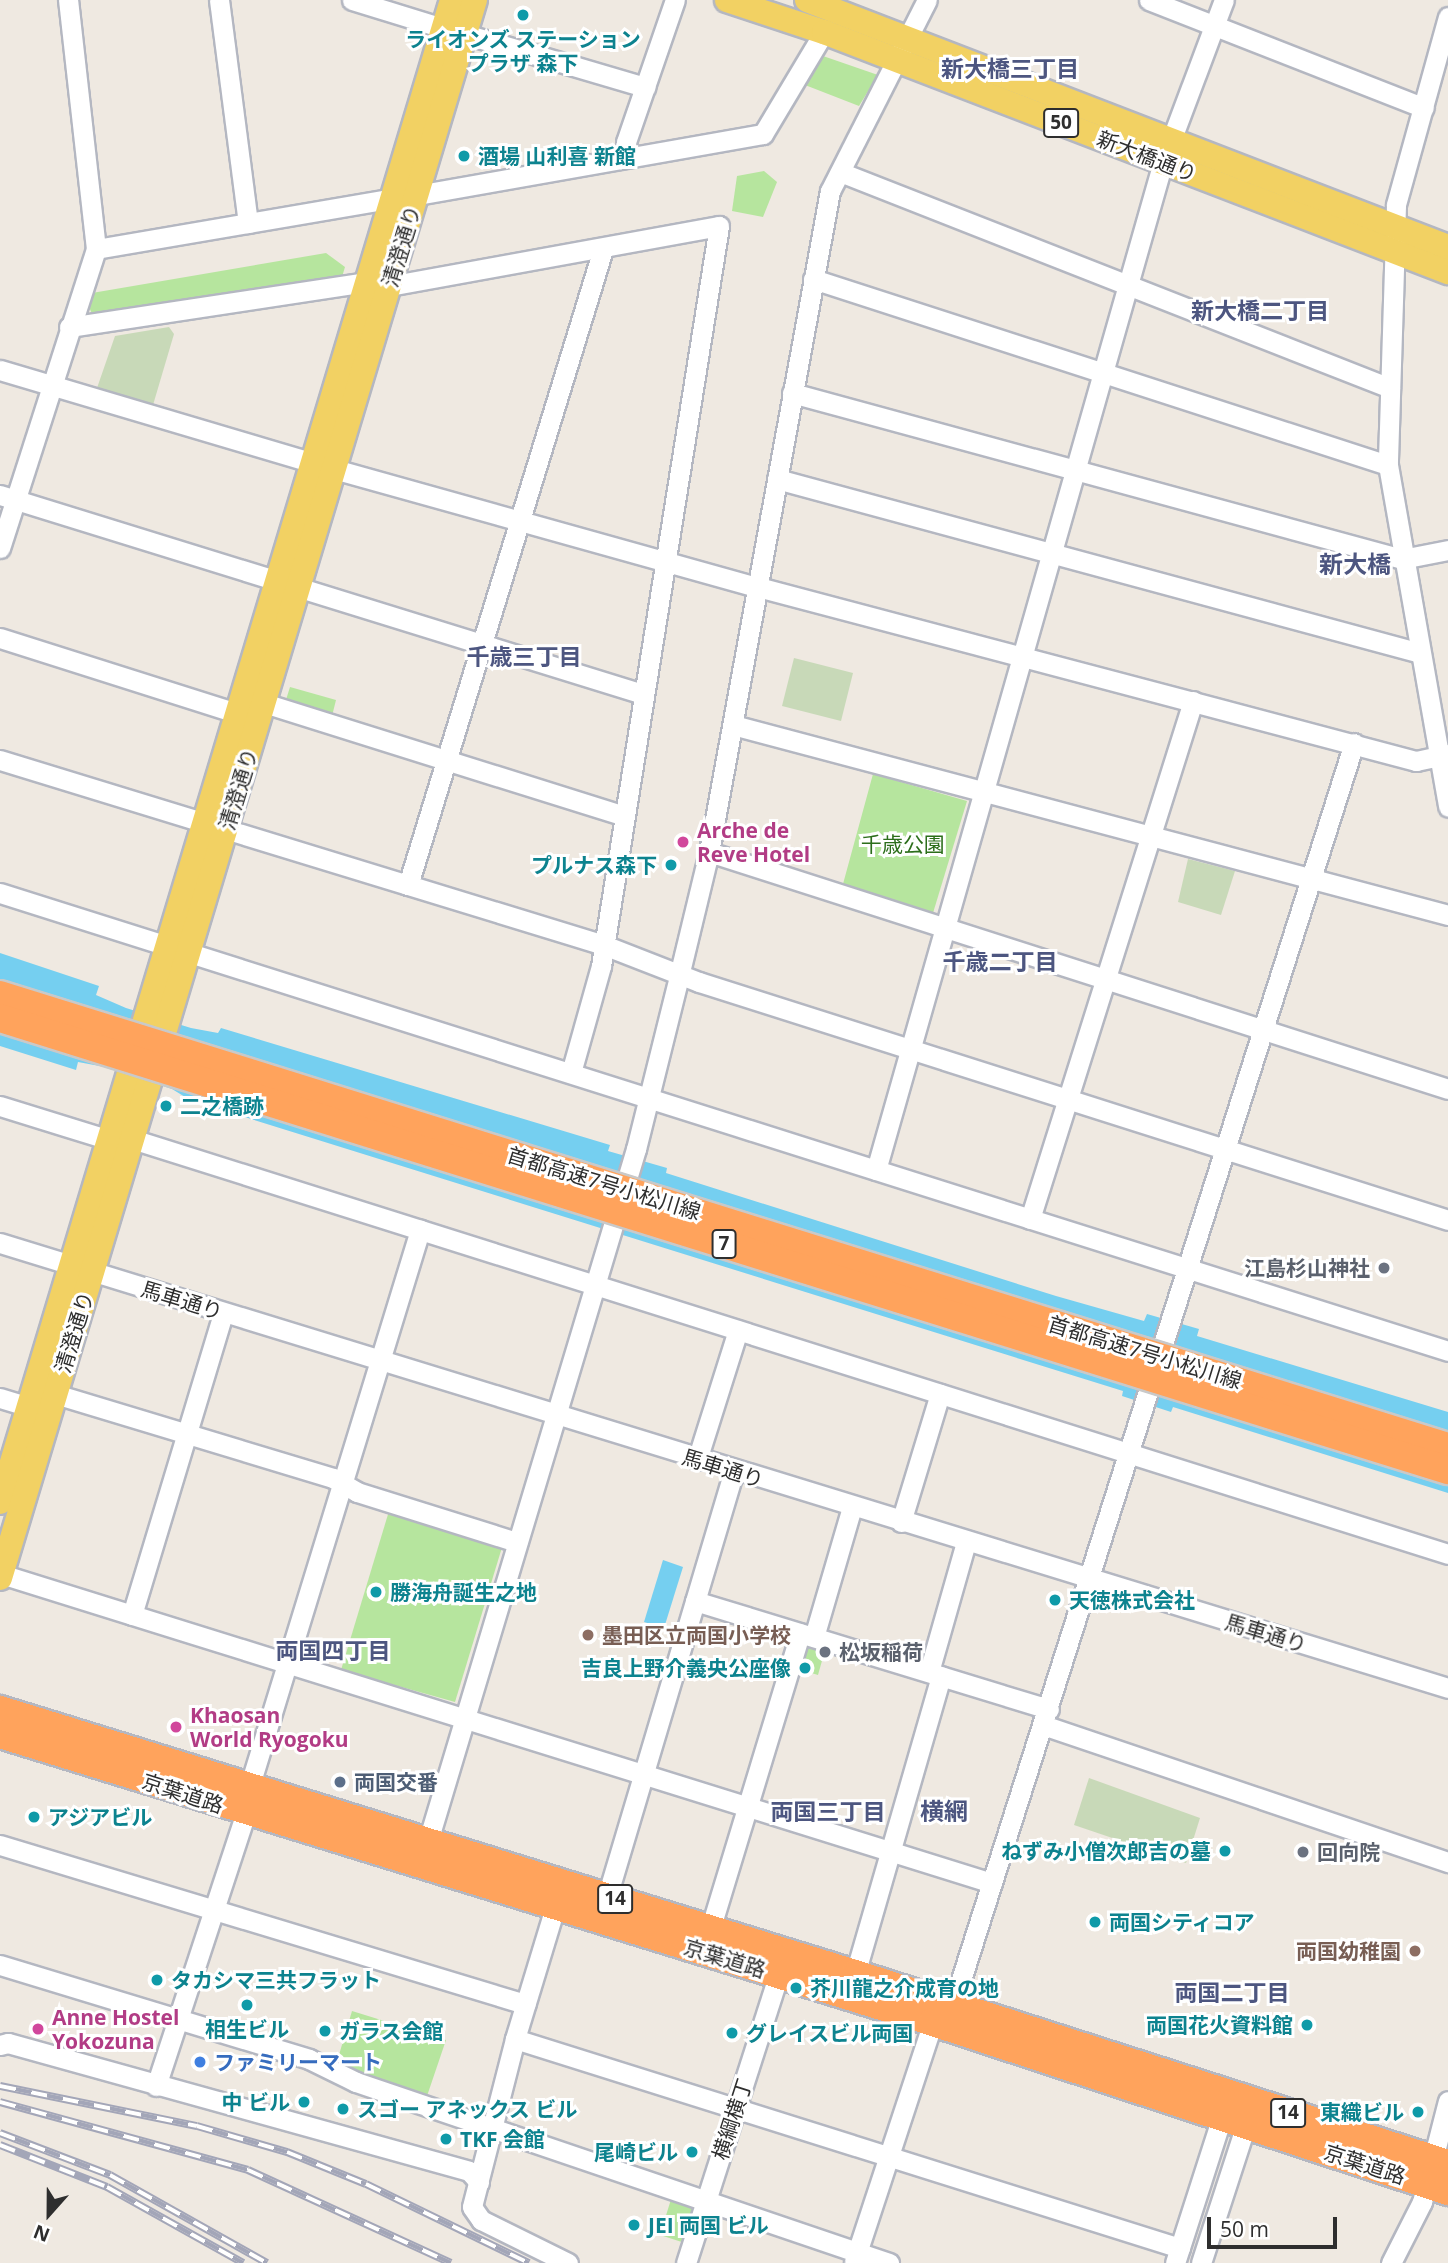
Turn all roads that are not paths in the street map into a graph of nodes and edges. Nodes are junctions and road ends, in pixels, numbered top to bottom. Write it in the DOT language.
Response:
graph roads {
  1 [pos="68,0"];
  2 [pos="219,0"];
  3 [pos="352,0"];
  4 [pos="452,0"];
  5 [pos="475,0"];
  6 [pos="675,0"];
  7 [pos="727,0"];
  8 [pos="807,0"];
  9 [pos="927,0"];
  10 [pos="1149,0"];
  11 [pos="1224,0"];
  12 [pos="836,4"];
  13 [pos="1448,18"];
  14 [pos="1214,26"];
  15 [pos="454,31"];
  16 [pos="824,32"];
  17 [pos="909,36"];
  18 [pos="899,61"];
  19 [pos="1441,67"];
  20 [pos="645,87"];
  21 [pos="1424,108"];
  22 [pos="1167,151"];
  23 [pos="627,156"];
  24 [pos="840,172"];
  25 [pos="405,196"];
  26 [pos="248,223"];
  27 [pos="1394,239"];
  28 [pos="1448,247"];
  29 [pos="96,248"];
  30 [pos="603,249"];
  31 [pos="1448,272"];
  32 [pos="813,279"];
  33 [pos="378,284"];
  34 [pos="1127,286"];
  35 [pos="69,327"];
  36 [pos="0,370"];
  37 [pos="1103,373"];
  38 [pos="51,385"];
  39 [pos="1390,388"];
  40 [pos="792,393"];
  41 [pos="1388,465"];
  42 [pos="324,466"];
  43 [pos="1077,468"];
  44 [pos="777,480"];
  45 [pos="8,498"];
  46 [pos="520,521"];
  47 [pos="0,548"];
  48 [pos="1448,550"];
  49 [pos="1052,553"];
  50 [pos="1402,559"];
  51 [pos="663,561"];
  52 [pos="288,583"];
  53 [pos="758,587"];
  54 [pos="0,638"];
  55 [pos="482,643"];
  56 [pos="1420,653"];
  57 [pos="1024,656"];
  58 [pos="643,694"];
  59 [pos="1193,701"];
  60 [pos="264,703"];
  61 [pos="239,714"];
  62 [pos="733,725"];
  63 [pos="1354,743"];
  64 [pos="1444,755"];
  65 [pos="0,760"];
  66 [pos="445,760"];
  67 [pos="985,793"];
  68 [pos="1448,807"];
  69 [pos="625,816"];
  70 [pos="216,825"];
  71 [pos="1151,837"];
  72 [pos="709,852"];
  73 [pos="1312,880"];
  74 [pos="408,885"];
  75 [pos="0,893"];
  76 [pos="1448,915"];
  77 [pos="946,927"];
  78 [pos="604,945"];
  79 [pos="179,950"];
  80 [pos="679,976"];
  81 [pos="1107,979"];
  82 [pos="0,995"];
  83 [pos="0,1018"];
  84 [pos="1264,1030"];
  85 [pos="911,1050"];
  86 [pos="571,1073"];
  87 [pos="1448,1089"];
  88 [pos="649,1098"];
  89 [pos="1069,1100"];
  90 [pos="0,1106"];
  91 [pos="121,1140"];
  92 [pos="1228,1149"];
  93 [pos="876,1170"];
  94 [pos="1030,1219"];
  95 [pos="1448,1220"];
  96 [pos="420,1230"];
  97 [pos="0,1243"];
  98 [pos="83,1269"];
  99 [pos="1189,1269"];
  100 [pos="595,1285"];
  101 [pos="223,1313"];
  102 [pos="738,1330"];
  103 [pos="1448,1351"];
  104 [pos="380,1362"];
  105 [pos="55,1394"];
  106 [pos="940,1394"];
  107 [pos="0,1398"];
  108 [pos="29,1406"];
  109 [pos="554,1417"];
  110 [pos="187,1434"];
  111 [pos="1448,1447"];
  112 [pos="1129,1454"];
  113 [pos="697,1460"];
  114 [pos="1448,1470"];
  115 [pos="734,1471"];
  116 [pos="343,1482"];
  117 [pos="0,1502"];
  118 [pos="852,1507"];
  119 [pos="901,1522"];
  120 [pos="517,1542"];
  121 [pos="966,1542"];
  122 [pos="1448,1554"];
  123 [pos="0,1576"];
  124 [pos="1090,1579"];
  125 [pos="695,1601"];
  126 [pos="132,1615"];
  127 [pos="807,1635"];
  128 [pos="287,1664"];
  129 [pos="935,1674"];
  130 [pos="1448,1688"];
  131 [pos="0,1710"];
  132 [pos="1046,1717"];
  133 [pos="464,1719"];
  134 [pos="0,1734"];
  135 [pos="643,1775"];
  136 [pos="248,1801"];
  137 [pos="748,1807"];
  138 [pos="428,1841"];
  139 [pos="0,1845"];
  140 [pos="890,1851"];
  141 [pos="1448,1862"];
  142 [pos="992,1883"];
  143 [pos="559,1894"];
  144 [pos="603,1908"];
  145 [pos="215,1909"];
  146 [pos="710,1930"];
  147 [pos="0,1965"];
  148 [pos="779,1974"];
  149 [pos="855,1974"];
  150 [pos="525,2004"];
  151 [pos="943,2014"];
  152 [pos="179,2017"];
  153 [pos="515,2039"];
  154 [pos="0,2045"];
  155 [pos="156,2086"];
  156 [pos="1448,2101"];
  157 [pos="736,2108"];
  158 [pos="1238,2110"];
  159 [pos="494,2125"];
  160 [pos="887,2156"];
  161 [pos="1439,2175"];
  162 [pos="479,2182"];
  163 [pos="706,2199"];
  164 [pos="1178,2255"];
  165 [pos="855,2257"];
  166 [pos="568,2263"];
  167 [pos="686,2263"];
  168 [pos="890,2263"];
  169 [pos="1201,2263"];
  170 [pos="1391,2263"];
  1 -- 29 [label="street"];
  2 -- 26 [label="street"];
  3 -- 15 [label="street"];
  4 -- 15 [label="main road, 清澄通り"];
  5 -- 15 [label="main road, 清澄通り"];
  6 -- 20 [label="street"];
  7 -- 16 [label="main road, 新大橋通り / 50"];
  8 -- 12 [label="main road, 新大橋通り / 50"];
  9 -- 17 [label="street"];
  10 -- 14 [label="street"];
  11 -- 14 [label="street"];
  12 -- 17 [label="main road, 新大橋通り / 50"];
  13 -- 19 [label="street"];
  14 -- 21 [label="street"];
  14 -- 22 [label="street"];
  15 -- 20 [label="street"];
  15 -- 25 [label="main road, 清澄通り"];
  16 -- 18 [label="main road, 新大橋通り / 50"];
  16 -- 23 [label="street"];
  17 -- 18 [label="street"];
  17 -- 22 [label="main road, 新大橋通り / 50"];
  18 -- 22 [label="main road, 新大橋通り / 50"];
  18 -- 24 [label="street"];
  19 -- 21 [label="street"];
  20 -- 23 [label="street"];
  21 -- 27 [label="street"];
  22 -- 27 [label="main road, 新大橋通り / 50"];
  22 -- 34 [label="street"];
  23 -- 25 [label="street"];
  24 -- 32 [label="street"];
  24 -- 34 [label="street"];
  25 -- 26 [label="street"];
  25 -- 33 [label="main road, 清澄通り"];
  26 -- 29 [label="street"];
  27 -- 28 [label="main road, 新大橋通り / 50"];
  27 -- 31 [label="main road, 新大橋通り / 50"];
  27 -- 39 [label="street"];
  29 -- 35 [label="street"];
  30 -- 33 [label="street"];
  30 -- 46 [label="street"];
  30 -- 51 [label="street"];
  32 -- 37 [label="street"];
  32 -- 40 [label="street"];
  33 -- 35 [label="street"];
  33 -- 42 [label="main road, 清澄通り"];
  34 -- 37 [label="street"];
  34 -- 39 [label="street"];
  35 -- 38 [label="street"];
  36 -- 38 [label="street"];
  37 -- 41 [label="street"];
  37 -- 43 [label="street"];
  38 -- 42 [label="street"];
  38 -- 45 [label="street"];
  39 -- 41 [label="street"];
  40 -- 43 [label="street"];
  40 -- 44 [label="street"];
  41 -- 50 [label="street"];
  42 -- 46 [label="street"];
  42 -- 52 [label="main road, 清澄通り"];
  43 -- 49 [label="street"];
  43 -- 50 [label="street"];
  44 -- 49 [label="street"];
  44 -- 53 [label="street"];
  45 -- 47 [label="street"];
  45 -- 52 [label="street"];
  46 -- 51 [label="street"];
  46 -- 55 [label="street"];
  48 -- 50 [label="street"];
  49 -- 56 [label="street"];
  49 -- 57 [label="street"];
  50 -- 56 [label="street"];
  51 -- 53 [label="street"];
  51 -- 58 [label="street"];
  52 -- 55 [label="street"];
  52 -- 60 [label="main road, 清澄通り"];
  52 -- 61 [label="main road, 清澄通り"];
  53 -- 57 [label="street"];
  53 -- 62 [label="street"];
  54 -- 61 [label="street"];
  55 -- 58 [label="street"];
  55 -- 66 [label="street"];
  56 -- 64 [label="street"];
  57 -- 59 [label="street"];
  57 -- 67 [label="street"];
  58 -- 69 [label="street"];
  59 -- 63 [label="street"];
  59 -- 71 [label="street"];
  60 -- 66 [label="street"];
  60 -- 70 [label="main road, 清澄通り"];
  61 -- 70 [label="main road, 清澄通り"];
  62 -- 67 [label="street"];
  62 -- 72 [label="street"];
  63 -- 64 [label="street"];
  63 -- 73 [label="street"];
  64 -- 68 [label="street"];
  65 -- 70 [label="street"];
  66 -- 69 [label="street"];
  66 -- 74 [label="street"];
  67 -- 71 [label="street"];
  67 -- 77 [label="street"];
  69 -- 78 [label="street"];
  70 -- 74 [label="street"];
  70 -- 79 [label="main road, 清澄通り"];
  71 -- 73 [label="street"];
  71 -- 81 [label="street"];
  72 -- 77 [label="street"];
  72 -- 80 [label="street"];
  73 -- 76 [label="street"];
  73 -- 84 [label="street"];
  74 -- 78 [label="street"];
  75 -- 79 [label="street"];
  77 -- 81 [label="street"];
  77 -- 85 [label="street"];
  78 -- 80 [label="street"];
  78 -- 86 [label="street"];
  79 -- 86 [label="street"];
  79 -- 91 [label="main road, 清澄通り"];
  80 -- 85 [label="street"];
  80 -- 88 [label="street"];
  81 -- 84 [label="street"];
  81 -- 89 [label="street"];
  82 -- 111 [label="highway, 首都高速7号小松川線 / 7, bridge"];
  83 -- 114 [label="highway, 首都高速7号小松川線 / 7, bridge"];
  84 -- 87 [label="street"];
  84 -- 92 [label="street"];
  85 -- 89 [label="street"];
  85 -- 93 [label="street"];
  86 -- 88 [label="street"];
  88 -- 93 [label="street"];
  88 -- 100 [label="street"];
  89 -- 92 [label="street"];
  89 -- 94 [label="street"];
  90 -- 91 [label="street"];
  91 -- 96 [label="street"];
  91 -- 98 [label="main road, 清澄通り"];
  92 -- 95 [label="street"];
  92 -- 99 [label="street"];
  93 -- 94 [label="street"];
  94 -- 99 [label="street"];
  96 -- 100 [label="street"];
  96 -- 104 [label="street"];
  97 -- 98 [label="street, 馬車通り"];
  98 -- 101 [label="street, 馬車通り"];
  98 -- 105 [label="main road, 清澄通り"];
  98 -- 108 [label="main road, 清澄通り"];
  99 -- 103 [label="street"];
  99 -- 112 [label="street, bridge"];
  100 -- 102 [label="street"];
  100 -- 109 [label="street"];
  101 -- 104 [label="street, 馬車通り"];
  101 -- 110 [label="street"];
  102 -- 106 [label="street"];
  102 -- 113 [label="street"];
  104 -- 109 [label="street, 馬車通り"];
  104 -- 116 [label="street"];
  105 -- 110 [label="street"];
  105 -- 123 [label="main road, 清澄通り"];
  106 -- 112 [label="street"];
  106 -- 119 [label="street"];
  107 -- 108 [label="street"];
  108 -- 117 [label="main road, 清澄通り"];
  109 -- 113 [label="street, 馬車通り"];
  109 -- 120 [label="street"];
  110 -- 116 [label="street"];
  110 -- 126 [label="street"];
  112 -- 122 [label="street"];
  112 -- 124 [label="street"];
  113 -- 115 [label="street, 馬車通り"];
  115 -- 118 [label="street, 馬車通り"];
  115 -- 125 [label="street"];
  116 -- 120 [label="street"];
  116 -- 128 [label="street"];
  118 -- 119 [label="street, 馬車通り"];
  118 -- 127 [label="street"];
  119 -- 121 [label="street, 馬車通り"];
  120 -- 133 [label="street"];
  121 -- 124 [label="street, 馬車通り"];
  121 -- 129 [label="street"];
  123 -- 126 [label="street"];
  124 -- 130 [label="street, 馬車通り"];
  124 -- 132 [label="street"];
  125 -- 127 [label="street"];
  125 -- 135 [label="street"];
  126 -- 128 [label="street"];
  127 -- 129 [label="street"];
  127 -- 137 [label="street"];
  128 -- 133 [label="street"];
  128 -- 136 [label="street"];
  129 -- 132 [label="street"];
  129 -- 140 [label="street"];
  131 -- 136 [label="highway, 京葉道路 / 14"];
  132 -- 141 [label="street"];
  132 -- 142 [label="street"];
  133 -- 135 [label="street"];
  133 -- 138 [label="street"];
  134 -- 136 [label="highway, 京葉道路 / 14"];
  135 -- 137 [label="street"];
  135 -- 144 [label="street"];
  136 -- 138 [label="highway, 京葉道路 / 14"];
  136 -- 143 [label="highway, 京葉道路 / 14"];
  136 -- 145 [label="street"];
  137 -- 140 [label="street"];
  137 -- 146 [label="street"];
  138 -- 143 [label="highway, 京葉道路 / 14"];
  139 -- 145 [label="street"];
  140 -- 142 [label="street"];
  140 -- 149 [label="street"];
  142 -- 151 [label="street"];
  143 -- 144 [label="highway, 京葉道路 / 14"];
  143 -- 150 [label="street"];
  144 -- 146 [label="highway, 京葉道路 / 14"];
  144 -- 148 [label="highway, 京葉道路 / 14"];
  145 -- 150 [label="street"];
  145 -- 152 [label="street"];
  146 -- 149 [label="highway, 京葉道路 / 14"];
  147 -- 152 [label="street"];
  148 -- 151 [label="highway, 京葉道路 / 14"];
  148 -- 157 [label="street, 横綱横丁"];
  149 -- 151 [label="highway, 京葉道路 / 14"];
  150 -- 153 [label="street"];
  151 -- 158 [label="highway, 京葉道路 / 14"];
  151 -- 160 [label="street"];
  152 -- 155 [label="street"];
  152 -- 159 [label="street"];
  153 -- 157 [label="street"];
  153 -- 159 [label="street"];
  154 -- 155 [label="street"];
  155 -- 162 [label="street"];
  156 -- 161 [label="street"];
  157 -- 160 [label="street"];
  157 -- 163 [label="street, 横綱横丁"];
  158 -- 161 [label="highway, 京葉道路 / 14"];
  158 -- 164 [label="street"];
  158 -- 169 [label="street"];
  159 -- 162 [label="street"];
  159 -- 163 [label="street"];
  160 -- 164 [label="street"];
  160 -- 165 [label="street"];
  161 -- 170 [label="street"];
  162 -- 166 [label="street"];
  163 -- 165 [label="street"];
  163 -- 167 [label="street, 横綱横丁"];
  165 -- 168 [label="street"];
}
